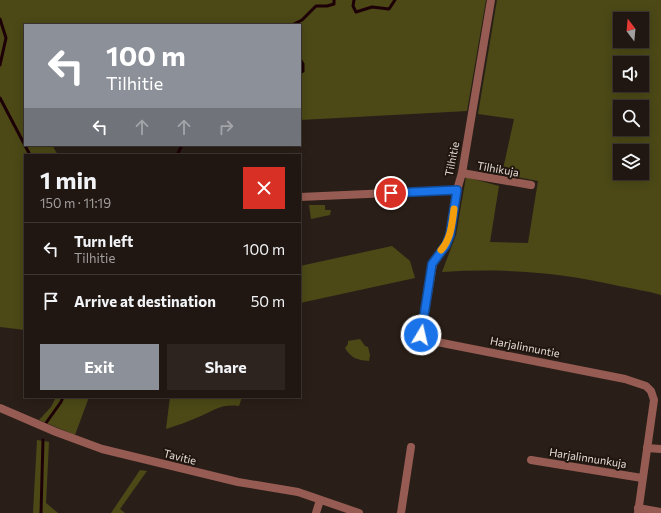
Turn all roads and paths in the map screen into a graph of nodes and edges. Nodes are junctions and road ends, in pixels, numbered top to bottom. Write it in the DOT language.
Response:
graph roads {
  1 [pos="491,0"];
  2 [pos="462,173"];
  3 [pos="530,185"];
  4 [pos="457,190"];
  5 [pos="301,197"];
  6 [pos="0,408"];
  7 [pos="411,447"];
  8 [pos="648,448"];
  9 [pos="661,449"];
  10 [pos="531,460"];
  11 [pos="642,478"];
  12 [pos="320,500"];
  13 [pos="638,511"];
  14 [pos="661,512"];
  15 [pos="316,513"];
  16 [pos="359,513"];
  17 [pos="401,513"];
  1 -- 2 [label="street, Tilhitie"];
  2 -- 3 [label="street, Tilhikuja"];
  2 -- 4 [label="street, Tilhitie"];
  4 -- 5 [label="street, Tilhitie"];
  4 -- 8 [label="street, Harjalinnuntie"];
  6 -- 12 [label="street, Tavitie"];
  7 -- 17 [label="street"];
  8 -- 9 [label="street"];
  8 -- 11 [label="street, Harjalinnuntie"];
  10 -- 11 [label="street, Harjalinnunkuja"];
  11 -- 13 [label="street, Harjalinnuntie"];
  12 -- 15 [label="street"];
  12 -- 16 [label="street, Tavitie"];
  13 -- 14 [label="street"];
}
